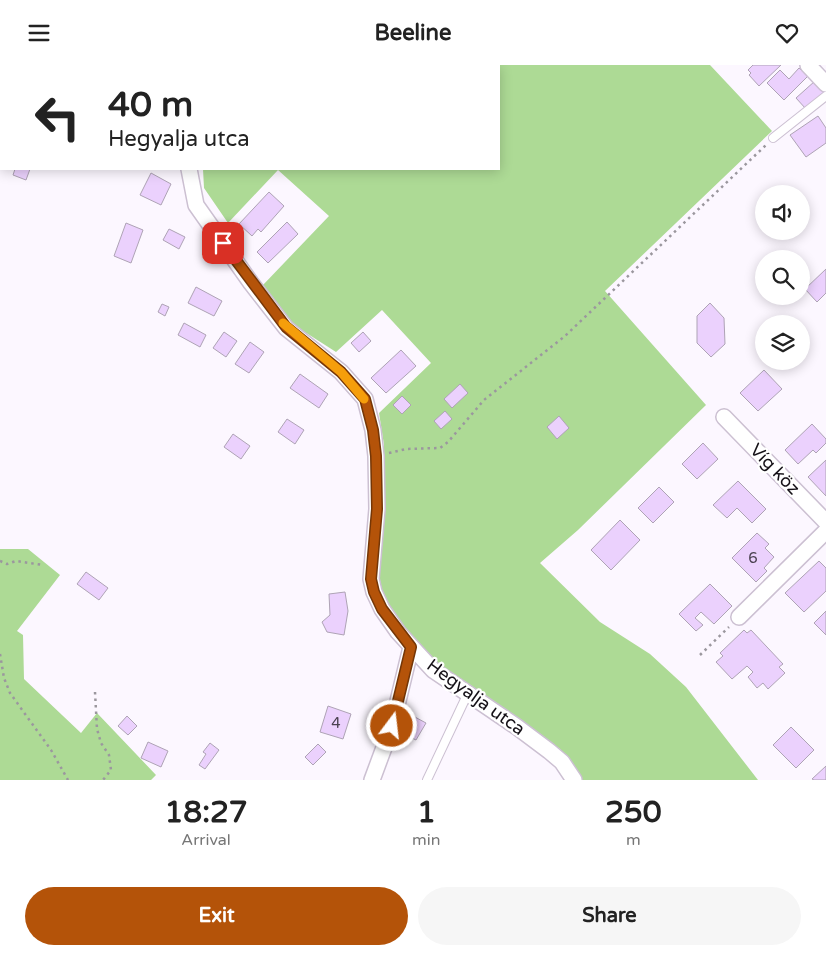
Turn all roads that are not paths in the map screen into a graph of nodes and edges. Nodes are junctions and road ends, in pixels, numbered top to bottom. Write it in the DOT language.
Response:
graph roads {
  1 [pos="808,65"];
  2 [pos="826,84"];
  3 [pos="826,96"];
  4 [pos="773,138"];
  5 [pos="189,170"];
  6 [pos="724,417"];
  7 [pos="826,522"];
  8 [pos="826,531"];
  9 [pos="739,617"];
  10 [pos="411,647"];
  11 [pos="468,693"];
  12 [pos="372,780"];
  13 [pos="427,780"];
  14 [pos="574,780"];
  1 -- 2 [label="street"];
  3 -- 4 [label="lane"];
  5 -- 10 [label="street, Hegyalja utca"];
  6 -- 7 [label="street, Víg köz"];
  8 -- 9 [label="street"];
  10 -- 11 [label="street, Hegyalja utca"];
  10 -- 12 [label="street"];
  11 -- 13 [label="lane"];
  11 -- 14 [label="street, Hegyalja utca"];
}
